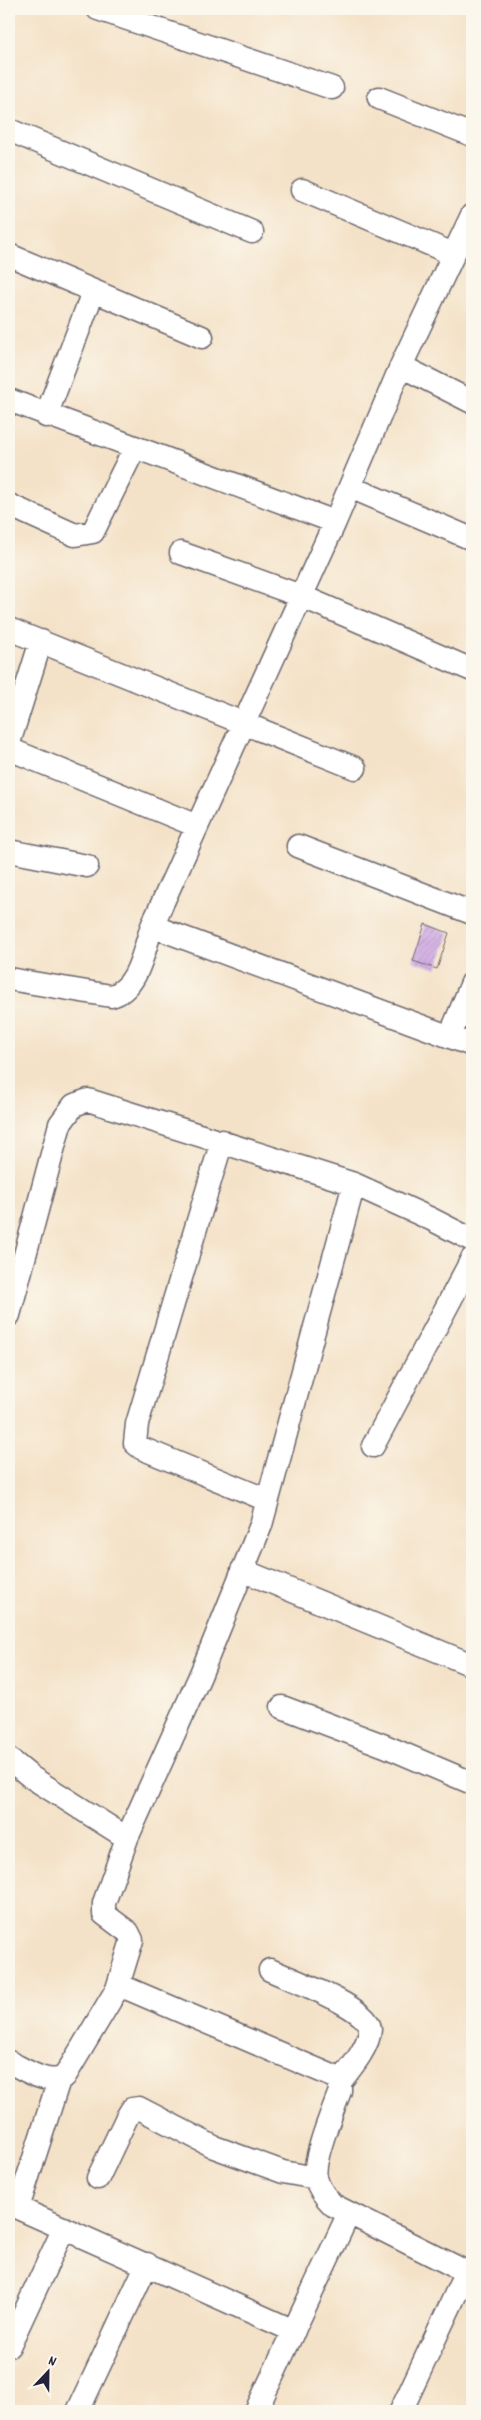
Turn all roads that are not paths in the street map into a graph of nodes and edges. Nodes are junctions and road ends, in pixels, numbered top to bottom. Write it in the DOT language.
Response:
graph roads {
  1 [pos="98,9"];
  2 [pos="135,15"];
  3 [pos="332,88"];
  4 [pos="379,98"];
  5 [pos="9,130"];
  6 [pos="472,135"];
  7 [pos="302,190"];
  8 [pos="472,215"];
  9 [pos="252,232"];
  10 [pos="453,254"];
  11 [pos="9,255"];
  12 [pos="93,292"];
  13 [pos="202,336"];
  14 [pos="402,366"];
  15 [pos="9,400"];
  16 [pos="472,402"];
  17 [pos="46,416"];
  18 [pos="135,447"];
  19 [pos="350,487"];
  20 [pos="9,505"];
  21 [pos="335,522"];
  22 [pos="472,540"];
  23 [pos="181,553"];
  24 [pos="300,596"];
  25 [pos="9,629"];
  26 [pos="41,640"];
  27 [pos="472,670"];
  28 [pos="243,724"];
  29 [pos="9,743"];
  30 [pos="9,749"];
  31 [pos="355,768"];
  32 [pos="197,826"];
  33 [pos="298,846"];
  34 [pos="9,851"];
  35 [pos="87,866"];
  36 [pos="472,914"];
  37 [pos="152,926"];
  38 [pos="9,979"];
  39 [pos="472,983"];
  40 [pos="450,1036"];
  41 [pos="472,1045"];
  42 [pos="222,1142"];
  43 [pos="354,1184"];
  44 [pos="472,1240"];
  45 [pos="472,1259"];
  46 [pos="9,1315"];
  47 [pos="373,1446"];
  48 [pos="268,1500"];
  49 [pos="242,1570"];
  50 [pos="472,1665"];
  51 [pos="282,1707"];
  52 [pos="9,1758"];
  53 [pos="472,1783"];
  54 [pos="127,1838"];
  55 [pos="270,1970"];
  56 [pos="117,1989"];
  57 [pos="9,2062"];
  58 [pos="59,2080"];
  59 [pos="340,2082"];
  60 [pos="98,2178"];
  61 [pos="316,2178"];
  62 [pos="14,2206"];
  63 [pos="349,2213"];
  64 [pos="64,2228"];
  65 [pos="147,2264"];
  66 [pos="469,2273"];
  67 [pos="294,2332"];
  68 [pos="11,2336"];
  69 [pos="78,2411"];
  70 [pos="256,2411"];
  71 [pos="401,2411"];
  1 -- 2 [label="street"];
  2 -- 3 [label="street"];
  4 -- 6 [label="street"];
  5 -- 9 [label="street"];
  7 -- 10 [label="street"];
  8 -- 10 [label="street"];
  10 -- 14 [label="street"];
  11 -- 12 [label="street"];
  12 -- 13 [label="street"];
  12 -- 17 [label="street"];
  14 -- 16 [label="street"];
  14 -- 19 [label="street"];
  15 -- 17 [label="street"];
  17 -- 18 [label="street"];
  18 -- 20 [label="street"];
  18 -- 21 [label="street"];
  19 -- 21 [label="street"];
  19 -- 22 [label="street"];
  21 -- 24 [label="street"];
  23 -- 24 [label="street"];
  24 -- 27 [label="street"];
  24 -- 28 [label="street"];
  25 -- 26 [label="street"];
  26 -- 28 [label="street"];
  26 -- 29 [label="street"];
  28 -- 31 [label="street"];
  28 -- 32 [label="street"];
  30 -- 32 [label="street"];
  32 -- 37 [label="street"];
  33 -- 36 [label="street"];
  34 -- 35 [label="street"];
  37 -- 38 [label="street"];
  37 -- 40 [label="street"];
  39 -- 40 [label="street"];
  40 -- 41 [label="street"];
  42 -- 43 [label="street"];
  42 -- 46 [label="street"];
  42 -- 48 [label="street"];
  43 -- 44 [label="street"];
  43 -- 48 [label="street"];
  45 -- 47 [label="street"];
  48 -- 49 [label="street"];
  49 -- 50 [label="street"];
  49 -- 54 [label="street"];
  51 -- 53 [label="street"];
  52 -- 54 [label="street"];
  54 -- 56 [label="street"];
  55 -- 59 [label="street"];
  56 -- 58 [label="street"];
  56 -- 59 [label="street"];
  57 -- 58 [label="street"];
  58 -- 62 [label="street"];
  59 -- 61 [label="street"];
  60 -- 61 [label="street"];
  61 -- 63 [label="street"];
  62 -- 64 [label="street"];
  63 -- 66 [label="street"];
  63 -- 67 [label="street"];
  64 -- 65 [label="street"];
  64 -- 68 [label="street"];
  65 -- 67 [label="street"];
  65 -- 69 [label="street"];
  66 -- 71 [label="street"];
  67 -- 70 [label="street"];
}
